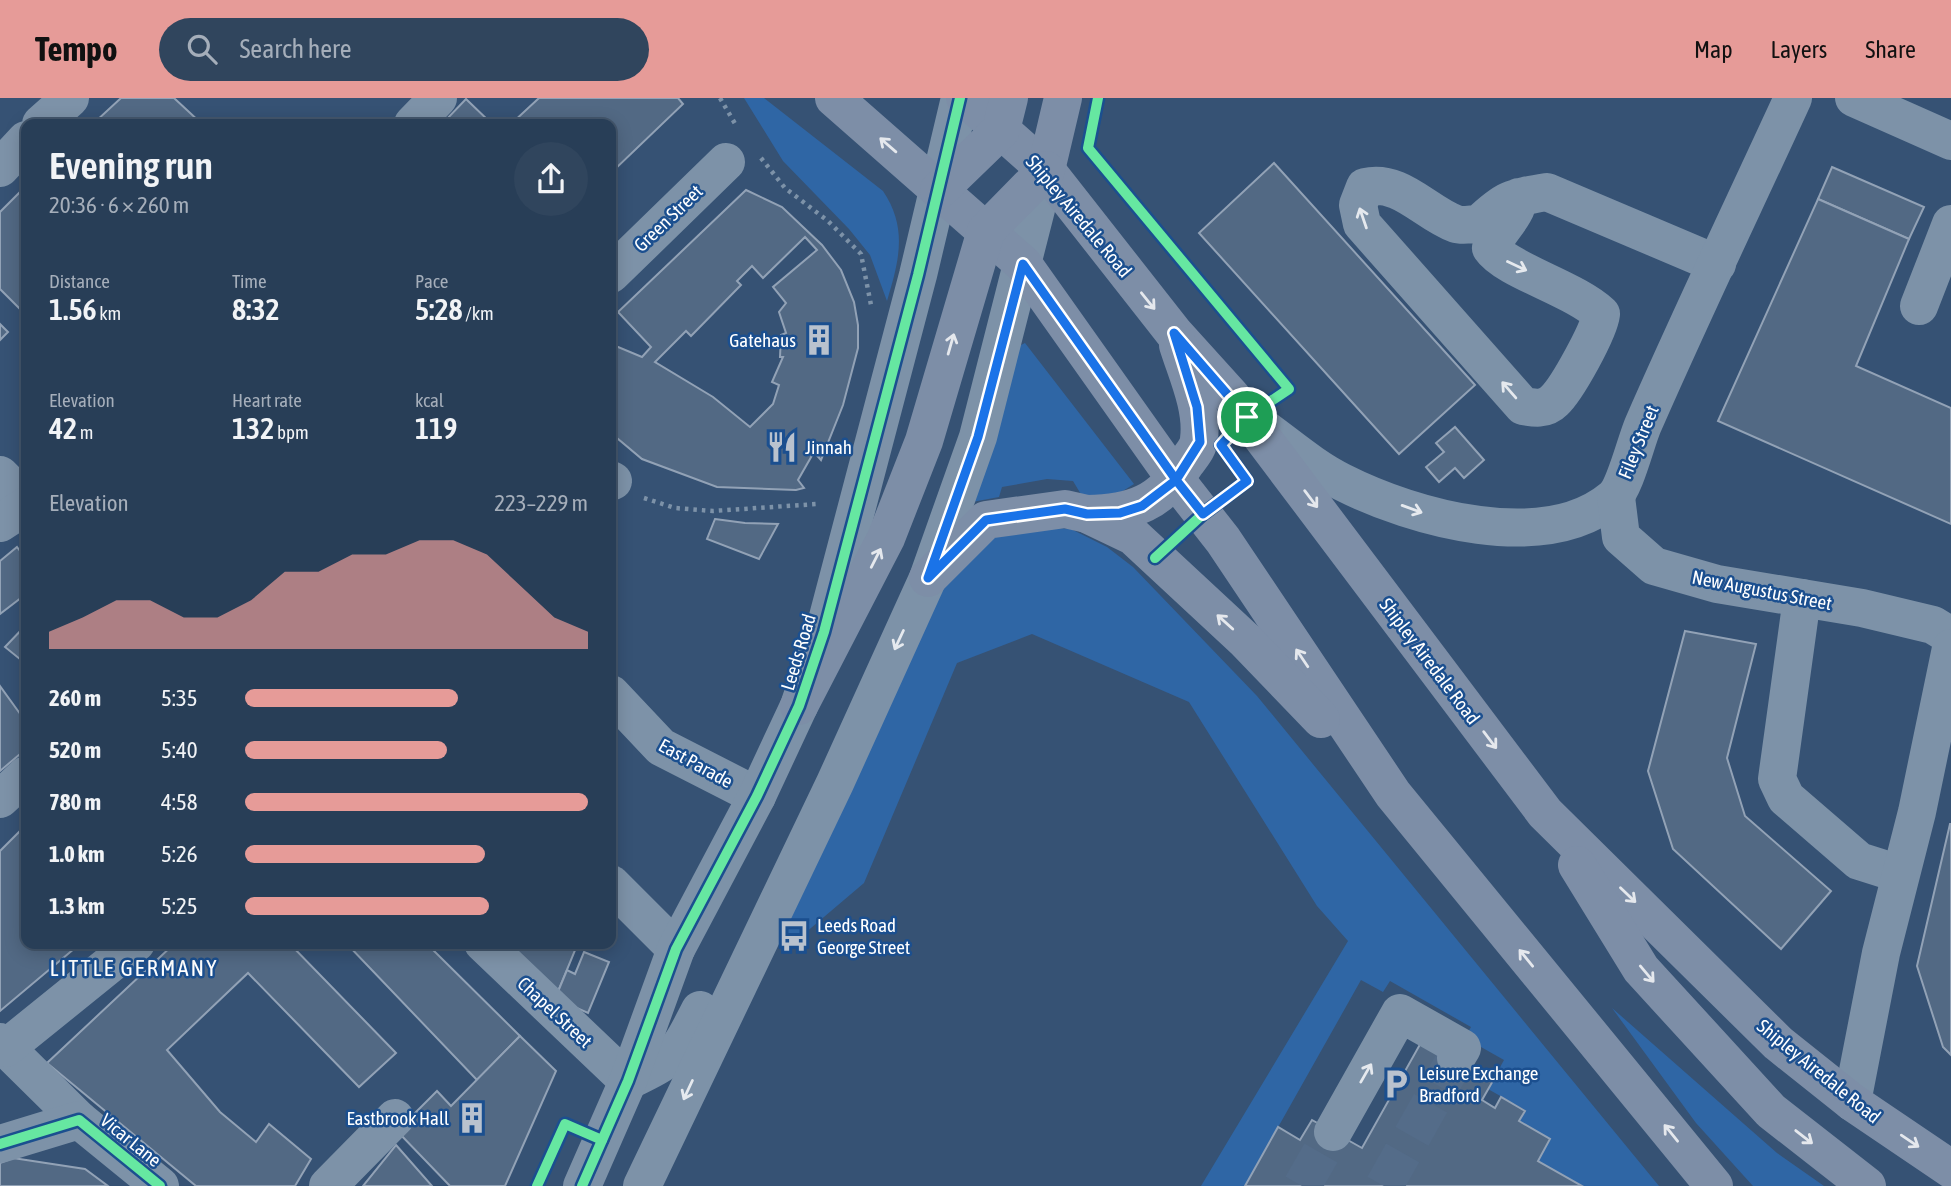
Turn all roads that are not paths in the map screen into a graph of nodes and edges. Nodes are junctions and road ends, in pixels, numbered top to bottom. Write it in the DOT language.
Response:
graph roads {
  1 [pos="438,98"];
  2 [pos="834,98"];
  3 [pos="962,98"];
  4 [pos="1063,98"];
  5 [pos="1793,98"];
  6 [pos="1854,98"];
  7 [pos="1005,114"];
  8 [pos="418,119"];
  9 [pos="1951,141"];
  10 [pos="21,144"];
  11 [pos="740,149"];
  12 [pos="0,167"];
  13 [pos="1046,170"];
  14 [pos="939,190"];
  15 [pos="1519,197"];
  16 [pos="1951,224"];
  17 [pos="986,231"];
  18 [pos="1023,264"];
  19 [pos="1717,264"];
  20 [pos="616,269"];
  21 [pos="1919,306"];
  22 [pos="1174,333"];
  23 [pos="1247,417"];
  24 [pos="0,475"];
  25 [pos="1176,480"];
  26 [pos="1616,496"];
  27 [pos="21,498"];
  28 [pos="21,507"];
  29 [pos="1087,514"];
  30 [pos="0,523"];
  31 [pos="928,578"];
  32 [pos="1802,598"];
  33 [pos="1951,636"];
  34 [pos="1951,648"];
  35 [pos="616,699"];
  36 [pos="799,706"];
  37 [pos="21,780"];
  38 [pos="835,783"];
  39 [pos="1392,794"];
  40 [pos="757,796"];
  41 [pos="0,799"];
  42 [pos="1545,813"];
  43 [pos="1900,874"];
  44 [pos="616,889"];
  45 [pos="128,949"];
  46 [pos="489,949"];
  47 [pos="677,950"];
  48 [pos="3,1045"];
  49 [pos="1457,1058"];
  50 [pos="628,1081"];
  51 [pos="1853,1102"];
  52 [pos="395,1118"];
  53 [pos="79,1120"];
  54 [pos="1333,1132"];
  55 [pos="0,1144"];
  56 [pos="1951,1169"];
  57 [pos="160,1186"];
  58 [pos="328,1186"];
  59 [pos="582,1186"];
  60 [pos="642,1186"];
  61 [pos="1714,1186"];
  62 [pos="1867,1186"];
  1 -- 8 [label="street"];
  14 -- 2 [label="main road, one-way"];
  3 -- 7 [label="main road, Shipley Airedale Road"];
  3 -- 14 [label="street, Leeds Road"];
  4 -- 13 [label="main road"];
  5 -- 19 [label="street, Filey Street"];
  6 -- 9 [label="street"];
  7 -- 13 [label="main road, Shipley Airedale Road"];
  7 -- 14 [label="main road"];
  10 -- 12 [label="street"];
  11 -- 20 [label="street, Green Street"];
  13 -- 17 [label="main road"];
  13 -- 18 [label="street"];
  13 -- 22 [label="main road, Shipley Airedale Road, one-way"];
  14 -- 17 [label="main road"];
  14 -- 36 [label="street, Leeds Road"];
  15 -- 15 [label="street, one-way"];
  15 -- 19 [label="street"];
  16 -- 21 [label="street"];
  17 -- 18 [label="main road"];
  36 -- 17 [label="main road, one-way"];
  18 -- 25 [label="main road"];
  18 -- 31 [label="street"];
  19 -- 26 [label="street, Filey Street"];
  22 -- 23 [label="main road, Shipley Airedale Road"];
  22 -- 25 [label="main road"];
  23 -- 26 [label="street, Filey Street, one-way"];
  23 -- 42 [label="main road, Shipley Airedale Road, one-way"];
  24 -- 27 [label="street"];
  25 -- 29 [label="main road"];
  39 -- 25 [label="main road, one-way"];
  26 -- 32 [label="street, New Augustus Street"];
  28 -- 30 [label="street"];
  29 -- 31 [label="main road"];
  39 -- 29 [label="main road, one-way"];
  31 -- 38 [label="street, one-way"];
  32 -- 33 [label="street, New Augustus Street"];
  32 -- 43 [label="street"];
  34 -- 43 [label="street"];
  35 -- 40 [label="street, East Parade"];
  36 -- 40 [label="street, Leeds Road"];
  37 -- 41 [label="street"];
  38 -- 50 [label="street"];
  38 -- 60 [label="street, one-way"];
  61 -- 39 [label="main road, one-way"];
  40 -- 47 [label="street, Leeds Road"];
  42 -- 51 [label="main road, Shipley Airedale Road, one-way"];
  42 -- 62 [label="main road, one-way"];
  43 -- 51 [label="street"];
  44 -- 47 [label="street"];
  45 -- 48 [label="street"];
  46 -- 50 [label="street, Chapel Street"];
  47 -- 50 [label="street, Leeds Road"];
  48 -- 53 [label="street"];
  54 -- 49 [label="street, one-way"];
  50 -- 59 [label="street, Leeds Road"];
  51 -- 56 [label="main road, Shipley Airedale Road, one-way"];
  52 -- 58 [label="street"];
  53 -- 55 [label="street, Vicar Lane"];
  53 -- 57 [label="street, Vicar Lane"];
}
